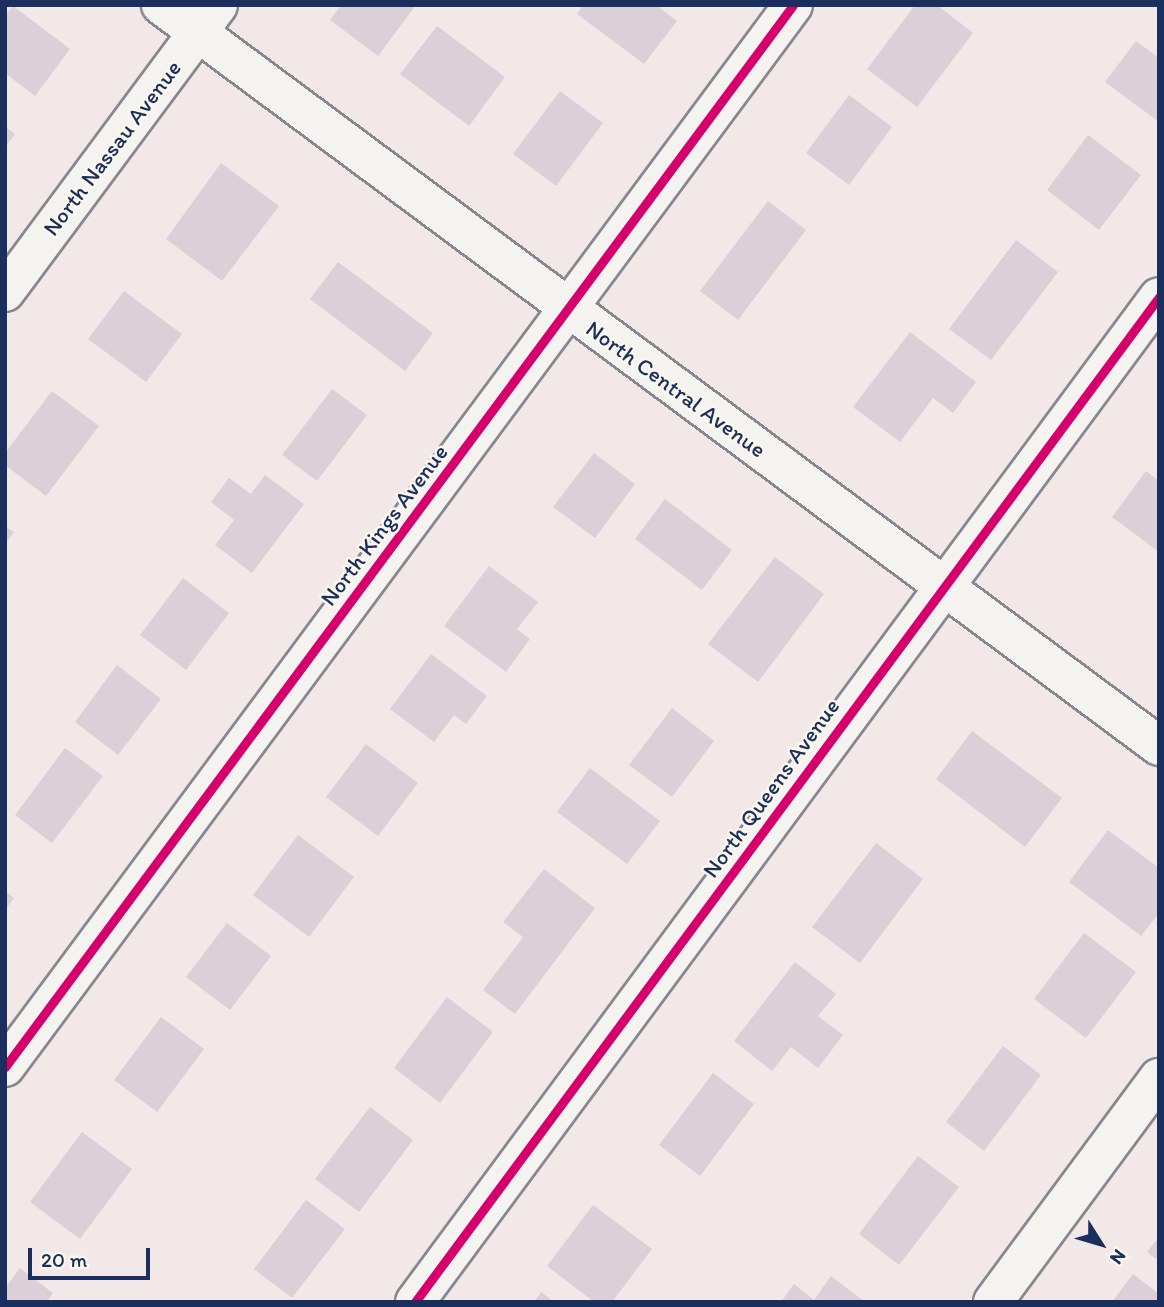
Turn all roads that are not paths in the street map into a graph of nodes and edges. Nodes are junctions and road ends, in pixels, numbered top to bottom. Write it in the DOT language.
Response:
graph roads {
  1 [pos="161,5"];
  2 [pos="793,5"];
  3 [pos="208,19"];
  4 [pos="5,292"];
  5 [pos="1159,297"];
  6 [pos="568,309"];
  7 [pos="944,586"];
  8 [pos="1159,746"];
  9 [pos="5,1067"];
  10 [pos="1159,1078"];
  11 [pos="415,1302"];
  12 [pos="993,1302"];
  1 -- 3 [label="street, North Central Avenue"];
  2 -- 6 [label="street, North Kings Avenue"];
  3 -- 4 [label="street, North Nassau Avenue"];
  3 -- 6 [label="street, North Central Avenue"];
  5 -- 7 [label="street, North Queens Avenue"];
  6 -- 7 [label="street, North Central Avenue"];
  6 -- 9 [label="street, North Kings Avenue"];
  7 -- 8 [label="street, North Central Avenue"];
  7 -- 11 [label="street, North Queens Avenue"];
  10 -- 12 [label="street"];
}
